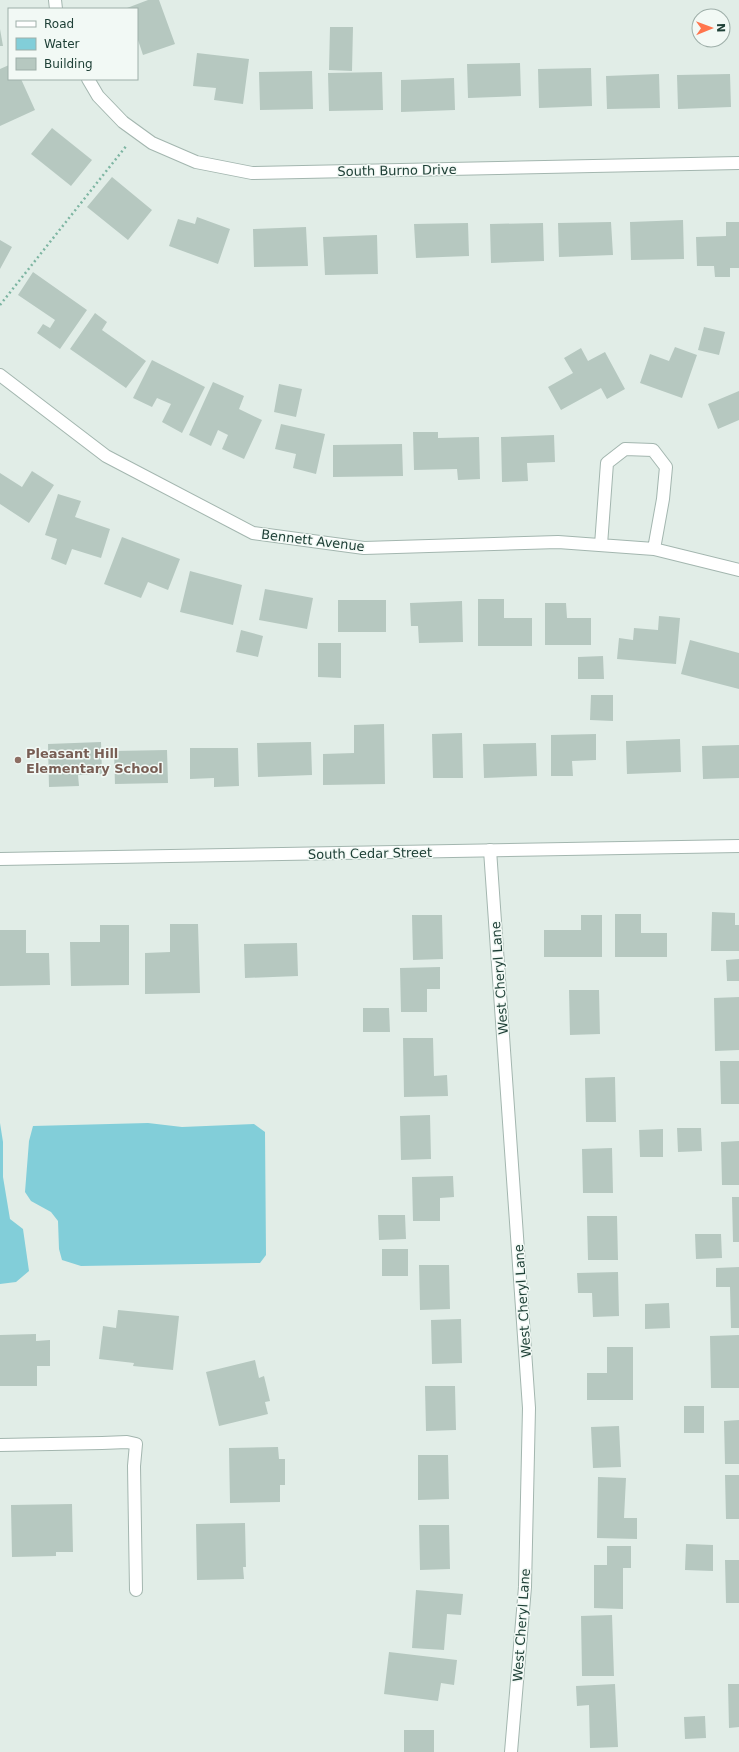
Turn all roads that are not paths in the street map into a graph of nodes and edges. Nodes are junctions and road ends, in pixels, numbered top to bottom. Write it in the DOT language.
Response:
graph roads {
  1 [pos="89,80"];
  2 [pos="739,163"];
  3 [pos="0,375"];
  4 [pos="601,546"];
  5 [pos="654,549"];
  6 [pos="739,570"];
  7 [pos="739,846"];
  8 [pos="490,850"];
  9 [pos="0,859"];
  10 [pos="0,1445"];
  11 [pos="136,1590"];
  12 [pos="510,1752"];
  1 -- 2 [label="street, South Burno Drive"];
  3 -- 4 [label="street, Bennett Avenue"];
  4 -- 5 [label="street, Bennett Avenue"];
  4 -- 5 [label="street"];
  5 -- 6 [label="street, Bennett Avenue"];
  7 -- 8 [label="street, South Cedar Street"];
  8 -- 9 [label="street, South Cedar Street"];
  8 -- 12 [label="street, West Cheryl Lane"];
  10 -- 11 [label="street"];
}
